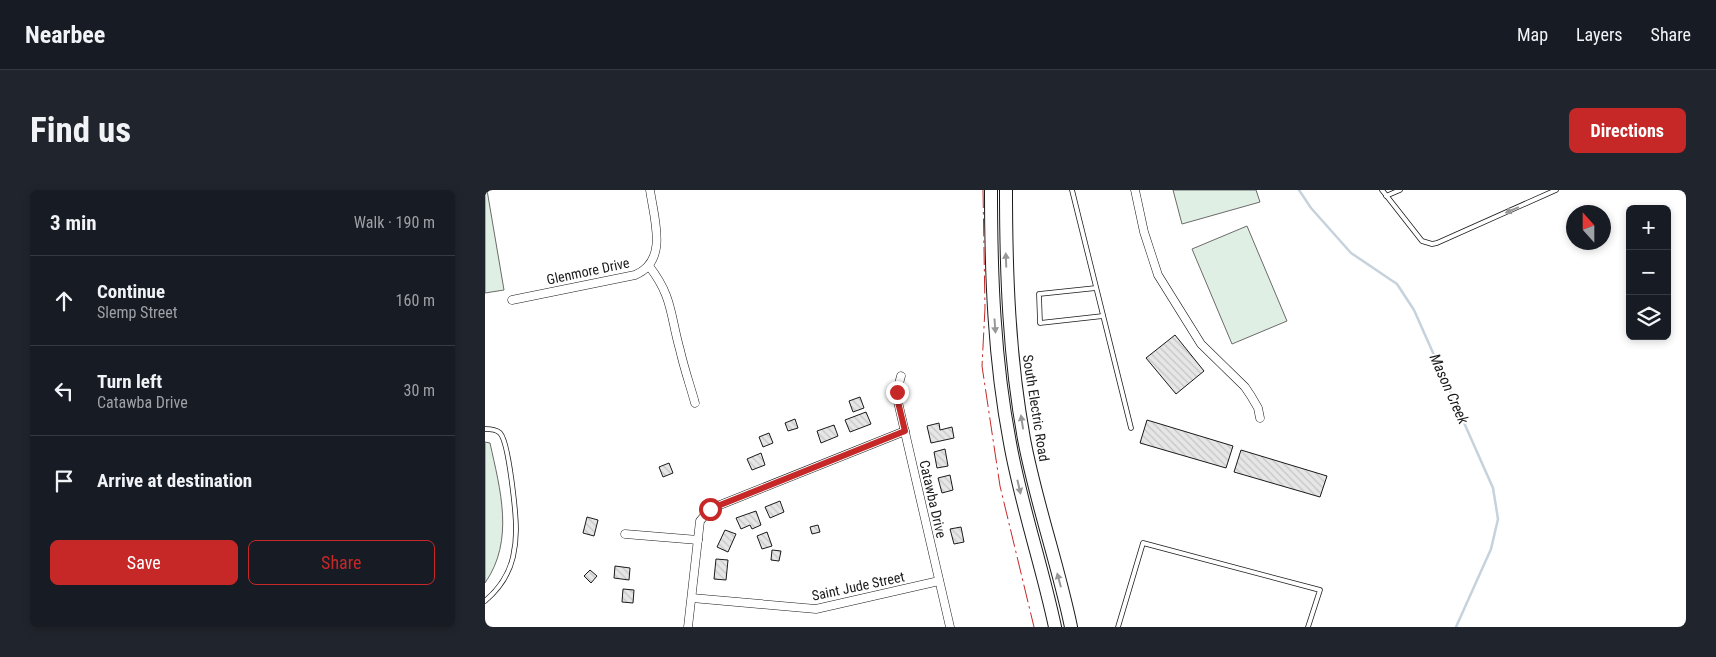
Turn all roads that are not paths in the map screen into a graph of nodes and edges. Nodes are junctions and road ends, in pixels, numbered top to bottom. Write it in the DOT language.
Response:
graph roads {
  1 [pos="649,190"];
  2 [pos="991,190"];
  3 [pos="1005,190"];
  4 [pos="1072,190"];
  5 [pos="1135,190"];
  6 [pos="1382,190"];
  7 [pos="1400,190"];
  8 [pos="1557,190"];
  9 [pos="1386,196"];
  10 [pos="649,266"];
  11 [pos="1096,288"];
  12 [pos="511,300"];
  13 [pos="1103,316"];
  14 [pos="901,376"];
  15 [pos="695,403"];
  16 [pos="1260,418"];
  17 [pos="485,428"];
  18 [pos="1131,428"];
  19 [pos="905,431"];
  20 [pos="625,534"];
  21 [pos="698,540"];
  22 [pos="939,582"];
  23 [pos="691,598"];
  24 [pos="485,601"];
  25 [pos="688,627"];
  26 [pos="950,627"];
  27 [pos="1055,627"];
  28 [pos="1071,627"];
  29 [pos="1118,627"];
  30 [pos="1308,627"];
  1 -- 10 [label="street, Glenmore Drive"];
  2 -- 27 [label="main road, one-way"];
  28 -- 3 [label="main road, South Electric Road, one-way"];
  4 -- 11 [label="lane"];
  5 -- 16 [label="street"];
  6 -- 9 [label="lane"];
  7 -- 9 [label="lane"];
  8 -- 9 [label="lane, one-way"];
  10 -- 12 [label="street, Glenmore Drive"];
  10 -- 15 [label="street"];
  11 -- 13 [label="lane"];
  11 -- 13 [label="lane"];
  13 -- 18 [label="lane"];
  14 -- 19 [label="street, Catawba Drive"];
  17 -- 24 [label="lane"];
  19 -- 21 [label="street"];
  19 -- 22 [label="street, Catawba Drive"];
  20 -- 21 [label="street"];
  21 -- 23 [label="street"];
  22 -- 23 [label="street, Saint Jude Street"];
  22 -- 26 [label="street, Catawba Drive"];
  23 -- 25 [label="street"];
  29 -- 30 [label="lane"];
}
